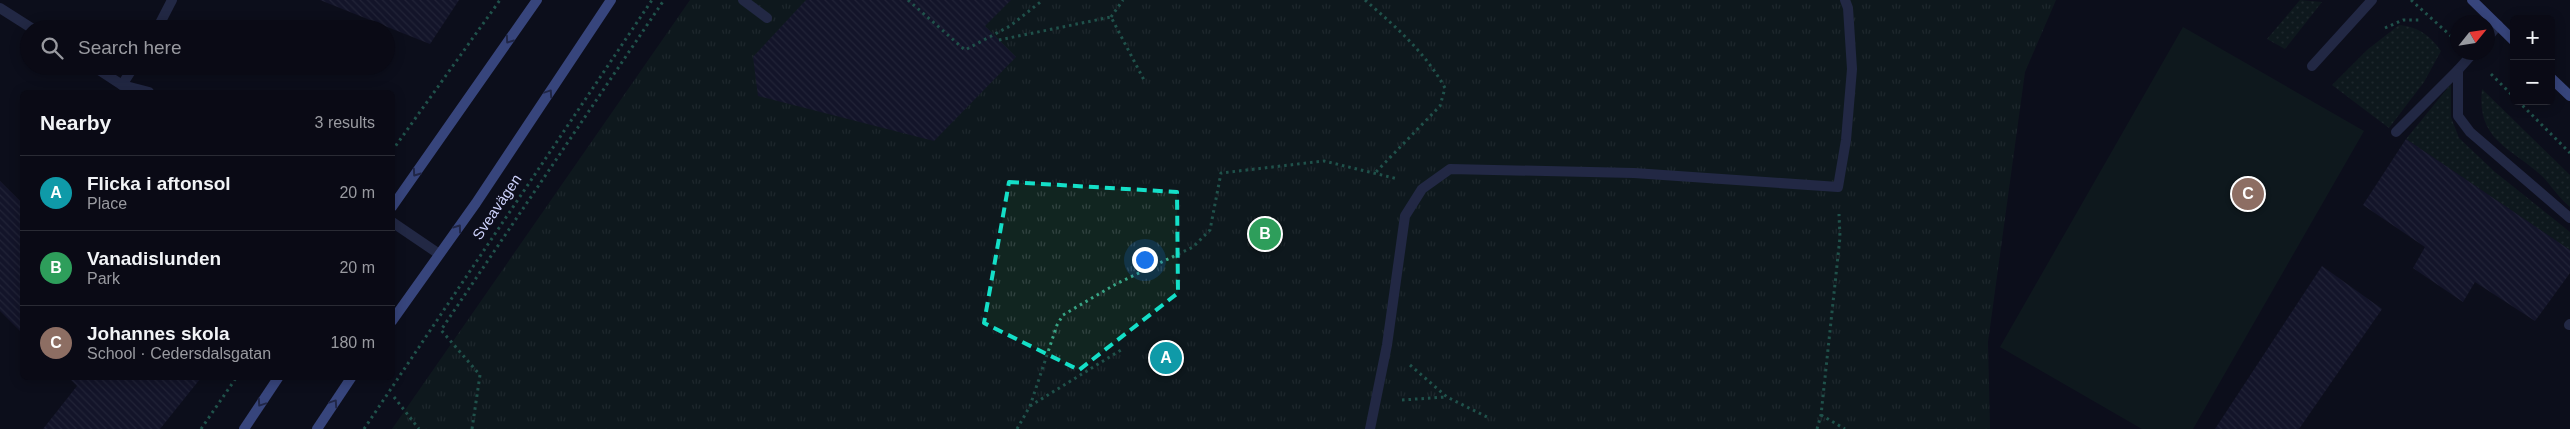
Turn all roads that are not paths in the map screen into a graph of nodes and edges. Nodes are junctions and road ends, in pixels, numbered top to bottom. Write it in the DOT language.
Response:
graph roads {
  1 [pos="172,0"];
  2 [pos="537,0"];
  3 [pos="610,0"];
  4 [pos="743,0"];
  5 [pos="1845,0"];
  6 [pos="2372,0"];
  7 [pos="2472,0"];
  8 [pos="0,8"];
  9 [pos="767,18"];
  10 [pos="20,20"];
  11 [pos="162,20"];
  12 [pos="2498,25"];
  13 [pos="2495,29"];
  14 [pos="2510,37"];
  15 [pos="2467,60"];
  16 [pos="2312,66"];
  17 [pos="2458,70"];
  18 [pos="106,75"];
  19 [pos="130,75"];
  20 [pos="2555,82"];
  21 [pos="125,89"];
  22 [pos="2570,96"];
  23 [pos="2396,132"];
  24 [pos="395,203"];
  25 [pos="2570,218"];
  26 [pos="395,224"];
  27 [pos="439,254"];
  28 [pos="397,307"];
  29 [pos="277,380"];
  30 [pos="351,380"];
  31 [pos="244,429"];
  32 [pos="316,429"];
  33 [pos="1370,429"];
  1 -- 11 [label="street"];
  2 -- 24 [label="main road, one-way"];
  27 -- 3 [label="main road, Sveavägen, one-way"];
  4 -- 9 [label="street"];
  5 -- 33 [label="street"];
  6 -- 16 [label="street"];
  7 -- 12 [label="main road"];
  8 -- 10 [label="street"];
  12 -- 13 [label="street"];
  12 -- 14 [label="main road"];
  15 -- 17 [label="street"];
  17 -- 23 [label="street"];
  17 -- 25 [label="street"];
  18 -- 21 [label="street"];
  19 -- 21 [label="street"];
  20 -- 22 [label="main road"];
  26 -- 27 [label="street"];
  27 -- 28 [label="main road, Sveavägen"];
  29 -- 31 [label="main road, one-way"];
  32 -- 30 [label="main road, one-way"];
}
